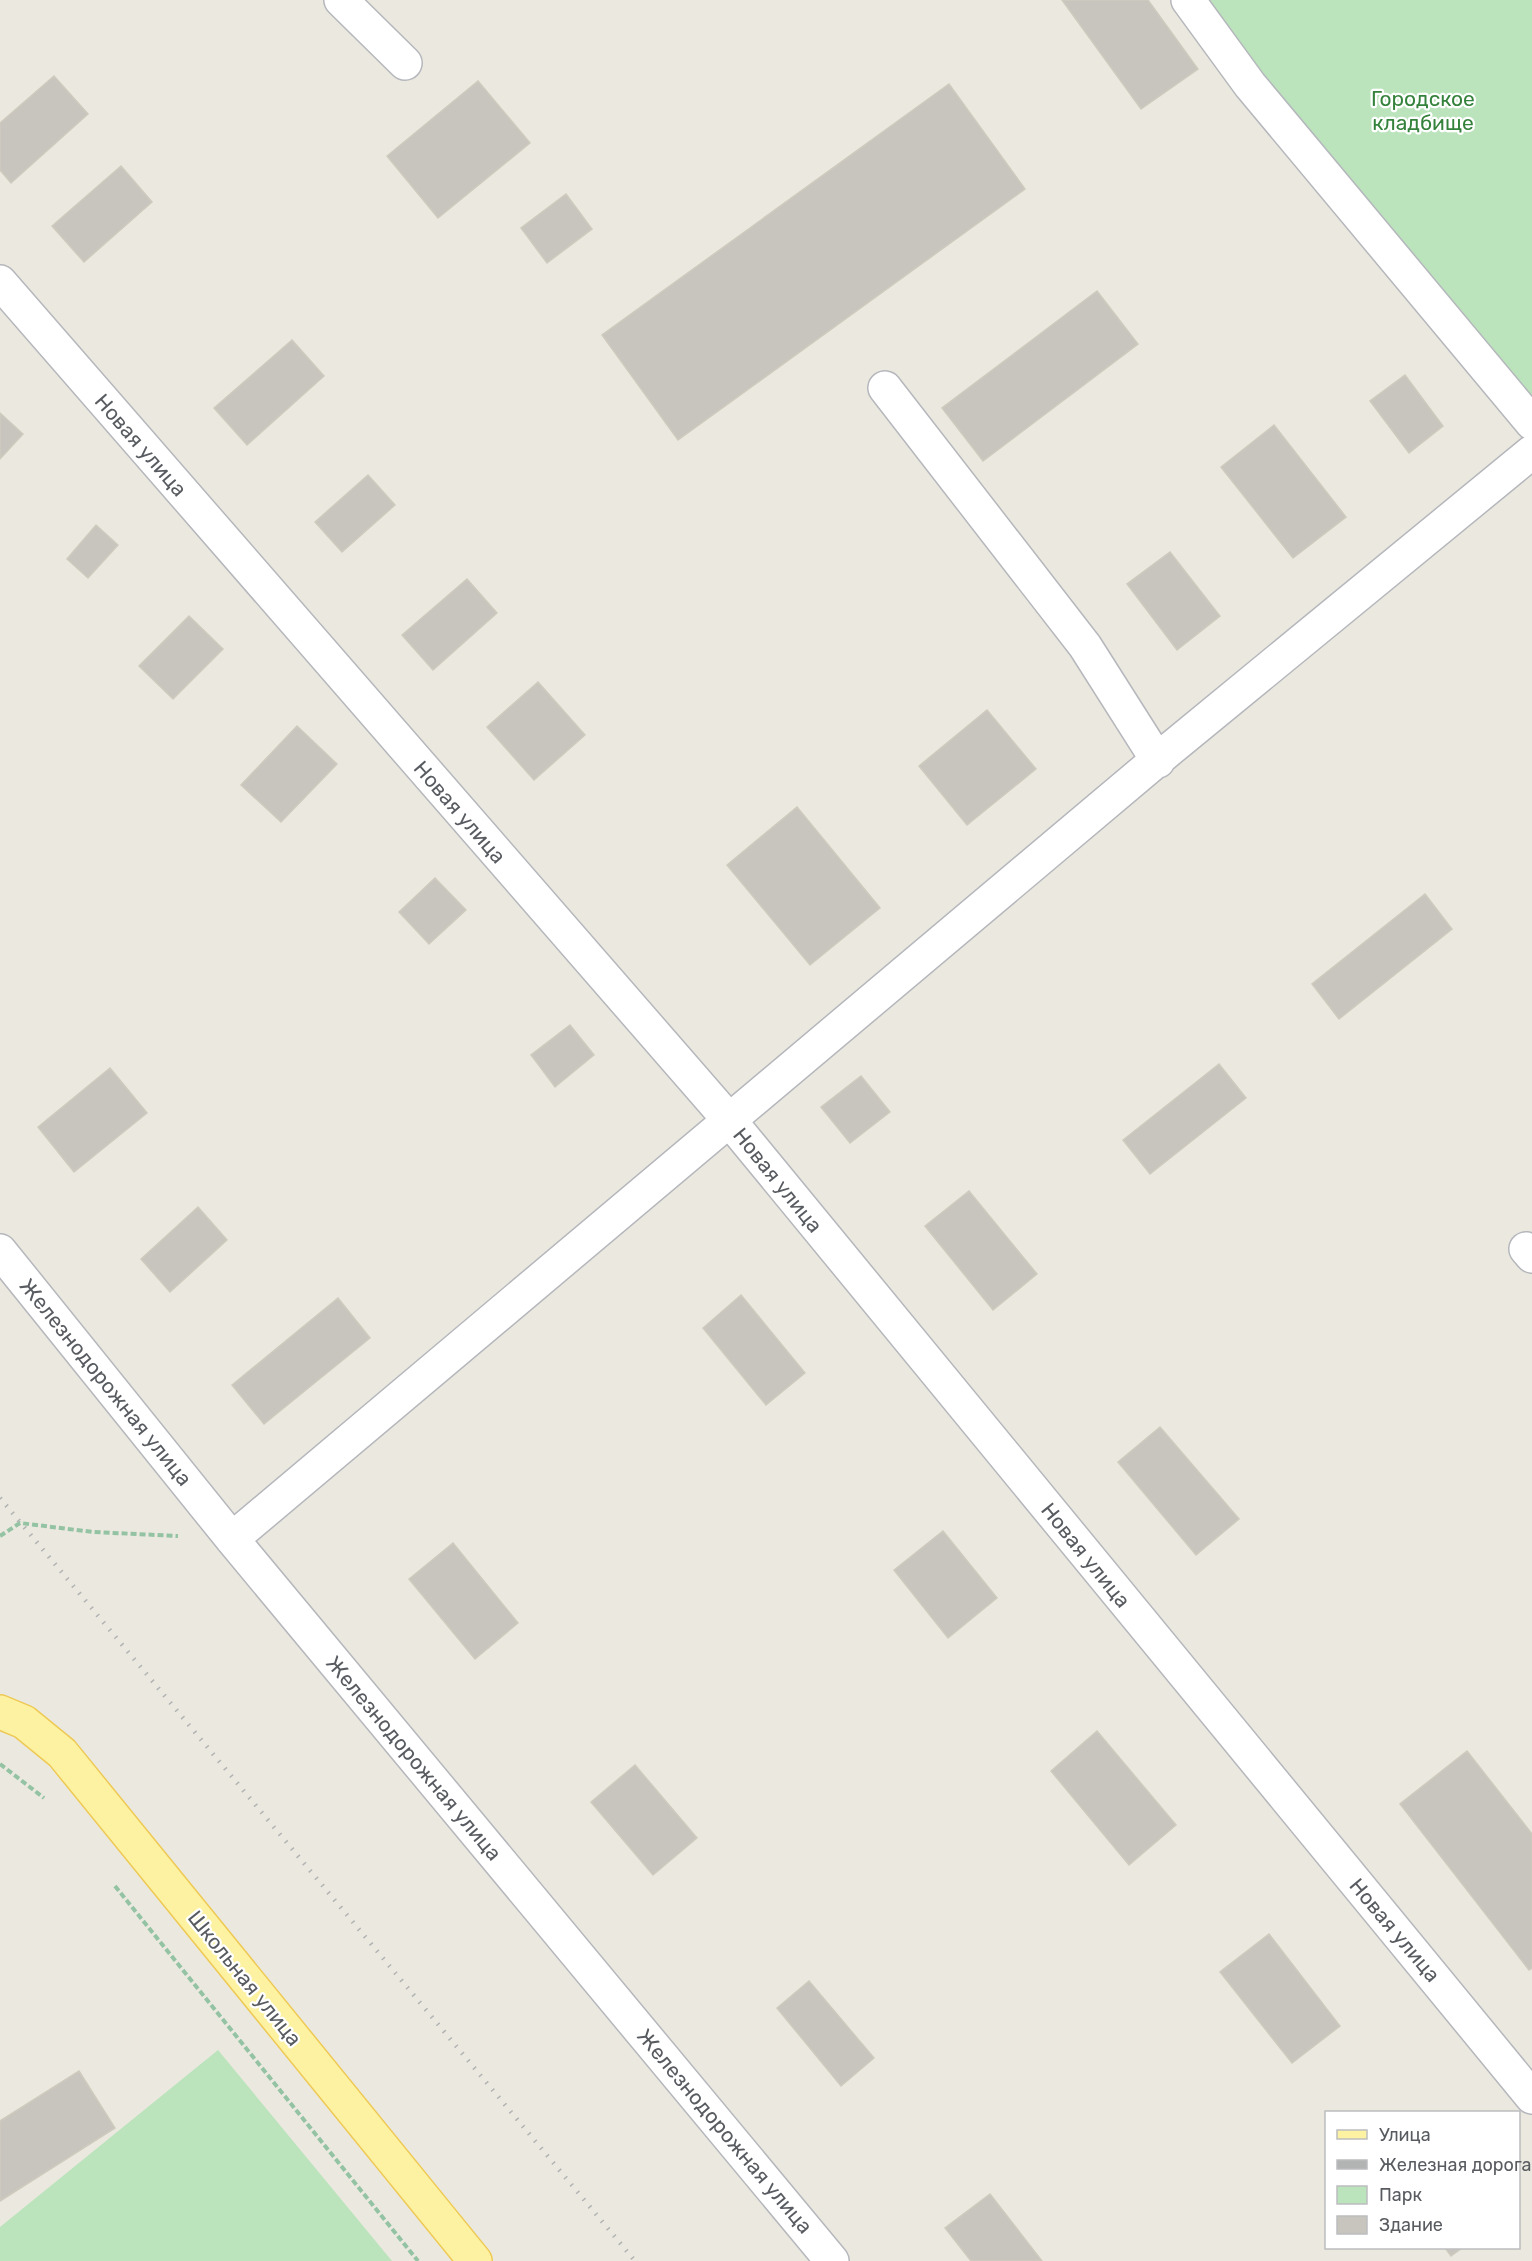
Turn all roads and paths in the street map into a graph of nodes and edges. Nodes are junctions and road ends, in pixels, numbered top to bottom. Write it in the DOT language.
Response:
graph roads {
  1 [pos="341,0"];
  2 [pos="1188,0"];
  3 [pos="405,63"];
  4 [pos="0,282"];
  5 [pos="885,388"];
  6 [pos="1532,423"];
  7 [pos="1532,452"];
  8 [pos="1158,760"];
  9 [pos="730,1121"];
  10 [pos="0,1251"];
  11 [pos="0,1536"];
  12 [pos="232,1539"];
  13 [pos="0,1712"];
  14 [pos="0,1764"];
  15 [pos="51,1807"];
  16 [pos="112,1881"];
  17 [pos="1532,2097"];
  18 [pos="418,2261"];
  19 [pos="475,2261"];
  20 [pos="832,2261"];
  1 -- 3 [label="street"];
  2 -- 6 [label="street"];
  4 -- 9 [label="street, Новая улица"];
  5 -- 8 [label="street"];
  7 -- 8 [label="street"];
  8 -- 9 [label="street"];
  9 -- 12 [label="street"];
  9 -- 17 [label="street, Новая улица"];
  10 -- 12 [label="street, Железнодорожная улица"];
  11 -- 12 [label="path"];
  12 -- 20 [label="street, Железнодорожная улица"];
  13 -- 19 [label="main road, Школьная улица"];
  14 -- 15 [label="path"];
  16 -- 18 [label="path"];
}
